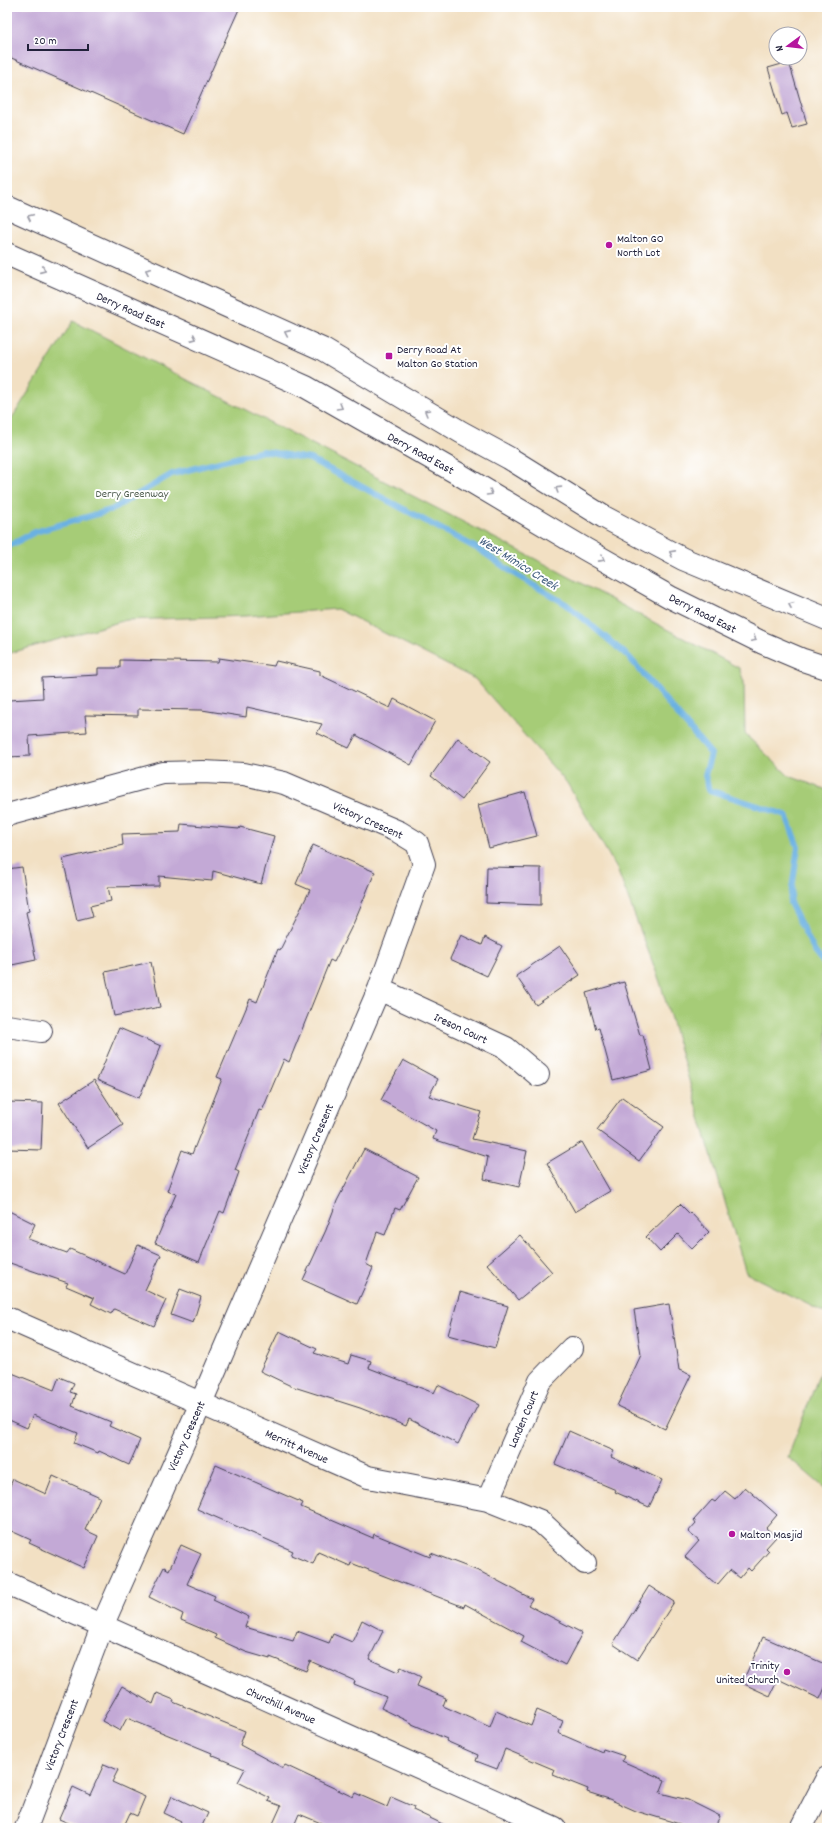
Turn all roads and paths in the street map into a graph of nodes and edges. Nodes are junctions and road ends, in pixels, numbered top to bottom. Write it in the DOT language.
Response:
graph roads {
  1 [pos="7,207"];
  2 [pos="7,254"];
  3 [pos="827,619"];
  4 [pos="827,668"];
  5 [pos="7,815"];
  6 [pos="379,989"];
  7 [pos="7,1026"];
  8 [pos="41,1031"];
  9 [pos="538,1075"];
  10 [pos="7,1318"];
  11 [pos="572,1348"];
  12 [pos="201,1403"];
  13 [pos="488,1500"];
  14 [pos="585,1562"];
  15 [pos="7,1583"];
  16 [pos="103,1624"];
  17 [pos="826,1782"];
  18 [pos="26,1828"];
  19 [pos="555,1828"];
  20 [pos="801,1828"];
  3 -- 1 [label="street, one-way"];
  2 -- 4 [label="street, Derry Road East, one-way"];
  5 -- 6 [label="street, Victory Crescent"];
  6 -- 9 [label="street, Ireson Court"];
  6 -- 12 [label="street, Victory Crescent"];
  7 -- 8 [label="street"];
  10 -- 12 [label="street, Merritt Avenue"];
  11 -- 13 [label="street, Landen Court"];
  12 -- 13 [label="street, Merritt Avenue"];
  12 -- 16 [label="street, Victory Crescent"];
  13 -- 14 [label="street, Merritt Avenue"];
  15 -- 16 [label="street, Churchill Avenue"];
  16 -- 18 [label="street, Victory Crescent"];
  16 -- 19 [label="street, Churchill Avenue"];
  17 -- 20 [label="street"];
}
